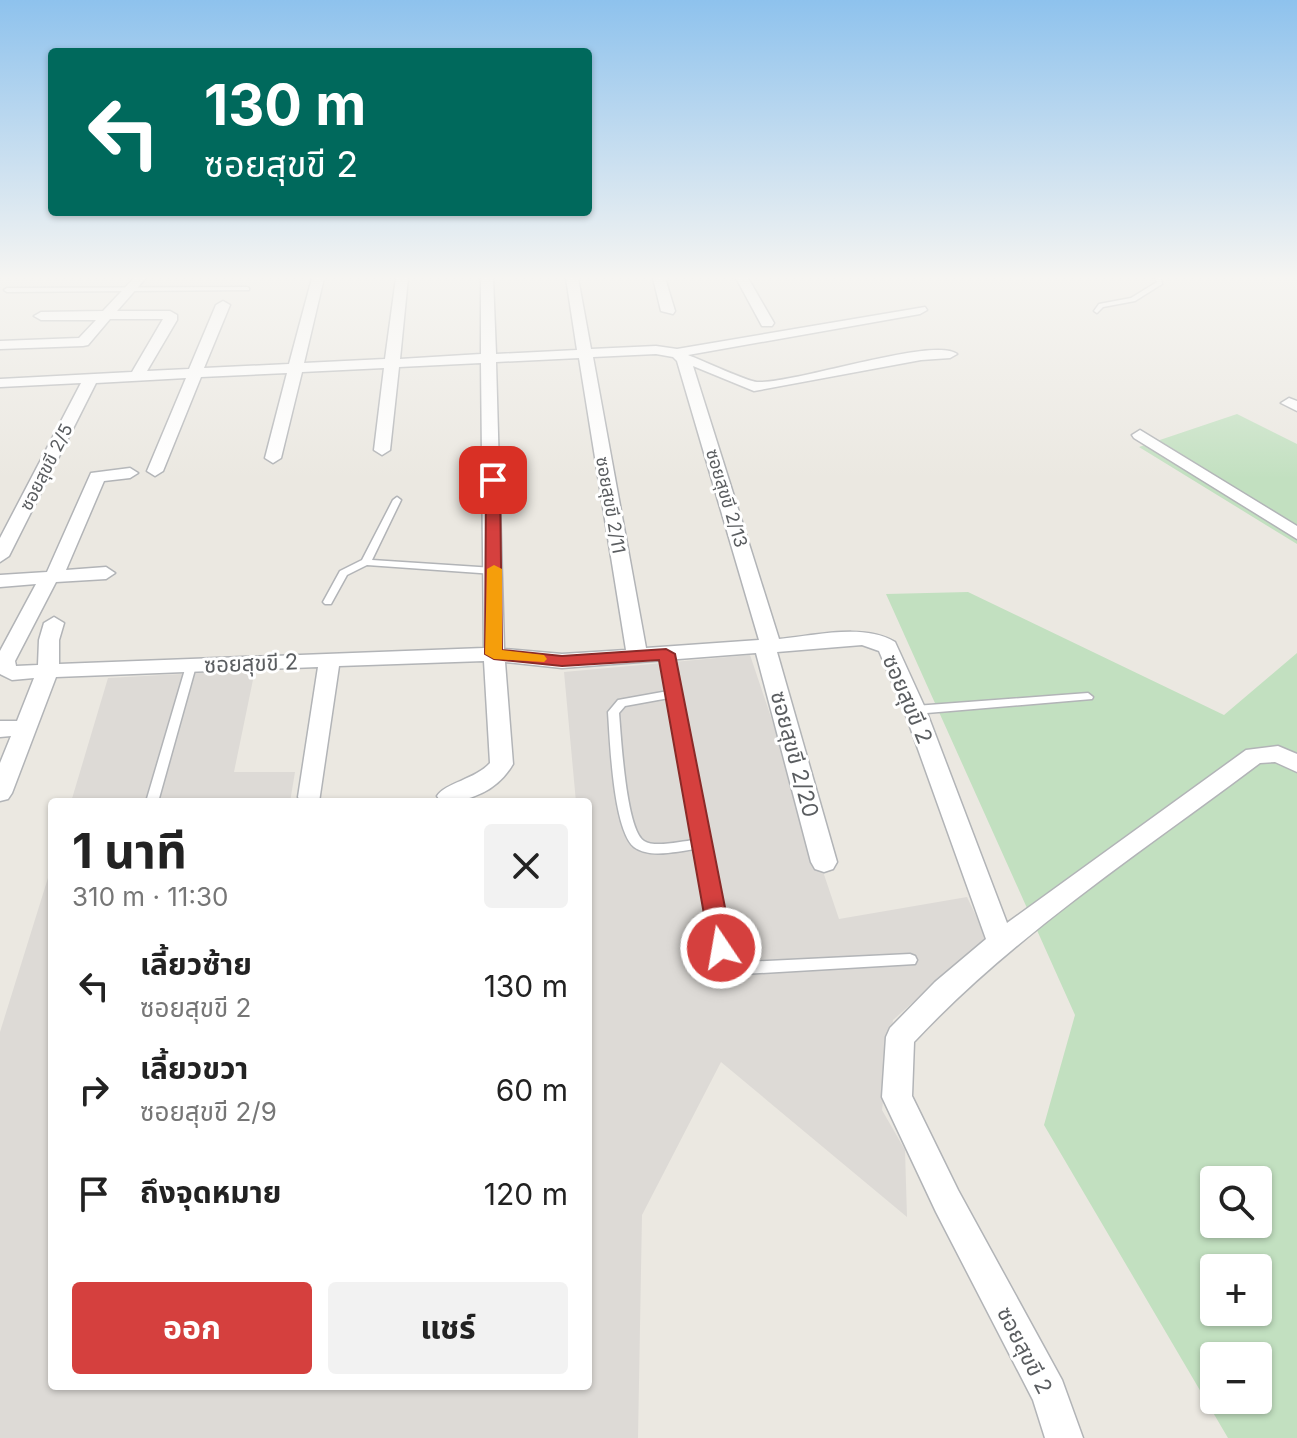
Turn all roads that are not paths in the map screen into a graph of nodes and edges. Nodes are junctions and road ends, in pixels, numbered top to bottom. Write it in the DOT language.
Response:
graph roads {
  1 [pos="155,345"];
  2 [pos="205,345"];
  3 [pos="300,345"];
  4 [pos="394,345"];
  5 [pos="490,345"];
  6 [pos="584,345"];
  7 [pos="737,345"];
  8 [pos="585,353"];
  9 [pos="950,354"];
  10 [pos="680,356"];
  11 [pos="490,358"];
  12 [pos="392,363"];
  13 [pos="293,369"];
  14 [pos="193,372"];
  15 [pos="137,375"];
  16 [pos="91,378"];
  17 [pos="0,383"];
  18 [pos="1140,435"];
  19 [pos="382,450"];
  20 [pos="273,458"];
  21 [pos="155,471"];
  22 [pos="130,473"];
  23 [pos="397,500"];
  24 [pos="1297,534"];
  25 [pos="0,556"];
  26 [pos="366,562"];
  27 [pos="494,571"];
  28 [pos="106,573"];
  29 [pos="51,577"];
  30 [pos="0,581"];
  31 [pos="328,602"];
  32 [pos="54,623"];
  33 [pos="768,647"];
  34 [pos="494,654"];
  35 [pos="666,654"];
  36 [pos="637,657"];
  37 [pos="329,660"];
  38 [pos="191,666"];
  39 [pos="48,671"];
  40 [pos="673,694"];
  41 [pos="1088,697"];
  42 [pos="915,710"];
  43 [pos="12,728"];
  44 [pos="1297,764"];
  45 [pos="0,793"];
  46 [pos="449,796"];
  47 [pos="310,797"];
  48 [pos="153,798"];
  49 [pos="700,844"];
  50 [pos="824,862"];
  51 [pos="1001,942"];
  52 [pos="910,960"];
  53 [pos="1064,1438"];
  1 -- 15 [label="street"];
  2 -- 14 [label="street"];
  3 -- 13 [label="street"];
  4 -- 12 [label="street"];
  5 -- 11 [label="street"];
  6 -- 8 [label="street, ซอยสุขขี 2/11"];
  7 -- 10 [label="street"];
  8 -- 10 [label="street"];
  8 -- 11 [label="street"];
  8 -- 36 [label="street, ซอยสุขขี 2/11"];
  9 -- 10 [label="street"];
  10 -- 33 [label="street, ซอยสุขขี 2/13"];
  11 -- 12 [label="street"];
  11 -- 27 [label="street"];
  12 -- 13 [label="street"];
  12 -- 19 [label="street"];
  13 -- 14 [label="street"];
  13 -- 20 [label="street"];
  14 -- 15 [label="street"];
  14 -- 21 [label="street"];
  15 -- 16 [label="street"];
  16 -- 17 [label="street"];
  16 -- 25 [label="street, ซอยสุขขี 2/5"];
  18 -- 24 [label="street"];
  22 -- 29 [label="street"];
  23 -- 26 [label="lane"];
  26 -- 27 [label="lane"];
  26 -- 31 [label="lane"];
  27 -- 34 [label="street"];
  28 -- 29 [label="street"];
  29 -- 30 [label="street"];
  29 -- 39 [label="street, ซอยสุขขี 2"];
  32 -- 39 [label="street"];
  33 -- 35 [label="street, ซอยสุขขี 2"];
  33 -- 42 [label="street, ซอยสุขขี 2"];
  33 -- 50 [label="street, ซอยสุขขี 2/20"];
  34 -- 36 [label="street, ซอยสุขขี 2"];
  34 -- 37 [label="street, ซอยสุขขี 2"];
  34 -- 46 [label="street"];
  35 -- 36 [label="street, ซอยสุขขี 2"];
  35 -- 40 [label="lane"];
  37 -- 38 [label="street, ซอยสุขขี 2"];
  37 -- 47 [label="street"];
  38 -- 39 [label="street, ซอยสุขขี 2"];
  38 -- 48 [label="lane"];
  39 -- 43 [label="street"];
  40 -- 49 [label="lane"];
  40 -- 49 [label="lane"];
  41 -- 42 [label="lane"];
  42 -- 51 [label="street, ซอยสุขขี 2"];
  43 -- 45 [label="street"];
  44 -- 51 [label="street"];
  49 -- 52 [label="lane"];
  51 -- 53 [label="street, ซอยสุขขี 2"];
}
